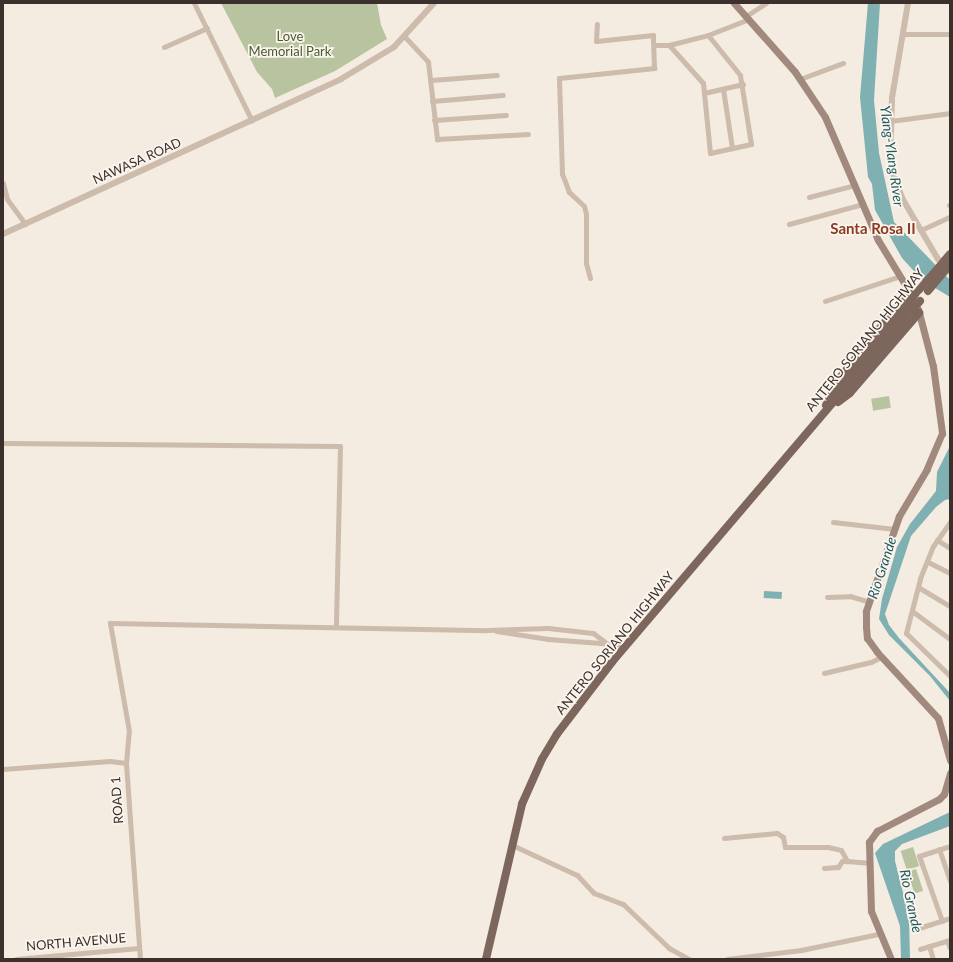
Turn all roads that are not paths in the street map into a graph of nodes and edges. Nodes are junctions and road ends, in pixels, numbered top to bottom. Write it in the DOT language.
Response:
graph roads {
  1 [pos="194,3"];
  2 [pos="434,3"];
  3 [pos="734,3"];
  4 [pos="766,3"];
  5 [pos="908,3"];
  6 [pos="747,17"];
  7 [pos="597,24"];
  8 [pos="208,28"];
  9 [pos="902,34"];
  10 [pos="950,34"];
  11 [pos="708,35"];
  12 [pos="405,37"];
  13 [pos="655,45"];
  14 [pos="669,45"];
  15 [pos="164,47"];
  16 [pos="843,63"];
  17 [pos="497,75"];
  18 [pos="800,79"];
  19 [pos="431,80"];
  20 [pos="743,84"];
  21 [pos="723,89"];
  22 [pos="704,93"];
  23 [pos="503,95"];
  24 [pos="432,101"];
  25 [pos="950,113"];
  26 [pos="506,114"];
  27 [pos="434,120"];
  28 [pos="252,121"];
  29 [pos="890,121"];
  30 [pos="528,134"];
  31 [pos="732,148"];
  32 [pos="3,183"];
  33 [pos="855,185"];
  34 [pos="809,197"];
  35 [pos="863,204"];
  36 [pos="949,217"];
  37 [pos="25,224"];
  38 [pos="790,224"];
  39 [pos="921,230"];
  40 [pos="3,234"];
  41 [pos="949,264"];
  42 [pos="900,276"];
  43 [pos="590,278"];
  44 [pos="915,292"];
  45 [pos="825,301"];
  46 [pos="914,308"];
  47 [pos="828,406"];
  48 [pos="3,443"];
  49 [pos="833,522"];
  50 [pos="950,522"];
  51 [pos="895,529"];
  52 [pos="937,540"];
  53 [pos="950,548"];
  54 [pos="928,562"];
  55 [pos="950,573"];
  56 [pos="918,586"];
  57 [pos="827,597"];
  58 [pos="870,602"];
  59 [pos="950,606"];
  60 [pos="912,611"];
  61 [pos="336,627"];
  62 [pos="487,630"];
  63 [pos="950,639"];
  64 [pos="605,642"];
  65 [pos="627,645"];
  66 [pos="881,657"];
  67 [pos="824,673"];
  68 [pos="950,676"];
  69 [pos="950,760"];
  70 [pos="126,763"];
  71 [pos="3,769"];
  72 [pos="950,773"];
  73 [pos="724,838"];
  74 [pos="512,845"];
  75 [pos="950,846"];
  76 [pos="939,850"];
  77 [pos="847,861"];
  78 [pos="868,863"];
  79 [pos="824,868"];
  80 [pos="950,881"];
  81 [pos="950,918"];
  82 [pos="942,921"];
  83 [pos="920,928"];
  84 [pos="878,934"];
  85 [pos="949,940"];
  86 [pos="929,946"];
  87 [pos="139,948"];
  88 [pos="950,948"];
  89 [pos="920,949"];
  90 [pos="16,959"];
  91 [pos="140,959"];
  92 [pos="486,959"];
  93 [pos="689,959"];
  94 [pos="727,959"];
  95 [pos="890,959"];
  96 [pos="933,959"];
  1 -- 8 [label="street"];
  2 -- 12 [label="street"];
  3 -- 6 [label="main road"];
  4 -- 6 [label="street"];
  5 -- 9 [label="street"];
  6 -- 11 [label="street"];
  6 -- 18 [label="main road"];
  7 -- 13 [label="street"];
  8 -- 15 [label="street"];
  8 -- 28 [label="street"];
  9 -- 10 [label="street"];
  9 -- 29 [label="street"];
  11 -- 14 [label="street"];
  11 -- 20 [label="street"];
  12 -- 19 [label="street"];
  12 -- 28 [label="street, NAWASA ROAD"];
  13 -- 14 [label="street"];
  13 -- 43 [label="street"];
  14 -- 22 [label="street"];
  16 -- 18 [label="street"];
  17 -- 19 [label="street"];
  18 -- 33 [label="main road"];
  19 -- 24 [label="street"];
  20 -- 21 [label="street"];
  20 -- 31 [label="street"];
  21 -- 22 [label="street"];
  21 -- 31 [label="street"];
  22 -- 31 [label="street"];
  23 -- 24 [label="street"];
  24 -- 27 [label="street"];
  25 -- 29 [label="street"];
  26 -- 27 [label="street"];
  27 -- 30 [label="street"];
  28 -- 37 [label="street, NAWASA ROAD"];
  29 -- 39 [label="street"];
  32 -- 37 [label="street"];
  33 -- 34 [label="street"];
  33 -- 35 [label="main road"];
  35 -- 38 [label="street"];
  35 -- 42 [label="main road"];
  36 -- 39 [label="street"];
  37 -- 40 [label="street, NAWASA ROAD"];
  39 -- 41 [label="street"];
  41 -- 44 [label="main road, ANTERO SORIANO HIGHWAY, bridge"];
  41 -- 46 [label="main road, ANTERO SORIANO HIGHWAY, bridge"];
  42 -- 44 [label="main road"];
  42 -- 45 [label="street"];
  44 -- 46 [label="main road, ANTERO SORIANO HIGHWAY, bridge"];
  44 -- 46 [label="main road"];
  44 -- 47 [label="main road"];
  46 -- 47 [label="main road, ANTERO SORIANO HIGHWAY"];
  46 -- 51 [label="main road"];
  47 -- 65 [label="main road, ANTERO SORIANO HIGHWAY"];
  48 -- 61 [label="street"];
  49 -- 51 [label="street"];
  50 -- 52 [label="street"];
  51 -- 58 [label="main road"];
  52 -- 53 [label="street"];
  52 -- 54 [label="street"];
  54 -- 55 [label="street"];
  54 -- 56 [label="street"];
  56 -- 59 [label="street"];
  56 -- 60 [label="street"];
  57 -- 58 [label="street"];
  58 -- 66 [label="main road"];
  60 -- 63 [label="street"];
  60 -- 68 [label="street"];
  61 -- 62 [label="street"];
  61 -- 70 [label="street"];
  62 -- 64 [label="street"];
  62 -- 64 [label="street"];
  64 -- 65 [label="street"];
  65 -- 74 [label="main road, ANTERO SORIANO HIGHWAY"];
  66 -- 67 [label="street"];
  66 -- 69 [label="main road"];
  70 -- 71 [label="street, ROAD 1"];
  70 -- 87 [label="street, ROAD 1"];
  72 -- 78 [label="main road"];
  73 -- 77 [label="street"];
  74 -- 92 [label="main road, ANTERO SORIANO HIGHWAY"];
  74 -- 93 [label="street"];
  75 -- 76 [label="street"];
  76 -- 80 [label="street"];
  76 -- 82 [label="street"];
  77 -- 78 [label="street"];
  77 -- 79 [label="street"];
  78 -- 84 [label="main road"];
  81 -- 82 [label="street"];
  82 -- 83 [label="street"];
  84 -- 94 [label="street"];
  84 -- 95 [label="main road"];
  85 -- 86 [label="street"];
  85 -- 88 [label="street"];
  86 -- 89 [label="street"];
  86 -- 96 [label="street"];
  87 -- 90 [label="street, NORTH AVENUE"];
  87 -- 91 [label="street, ROAD 1"];
}
